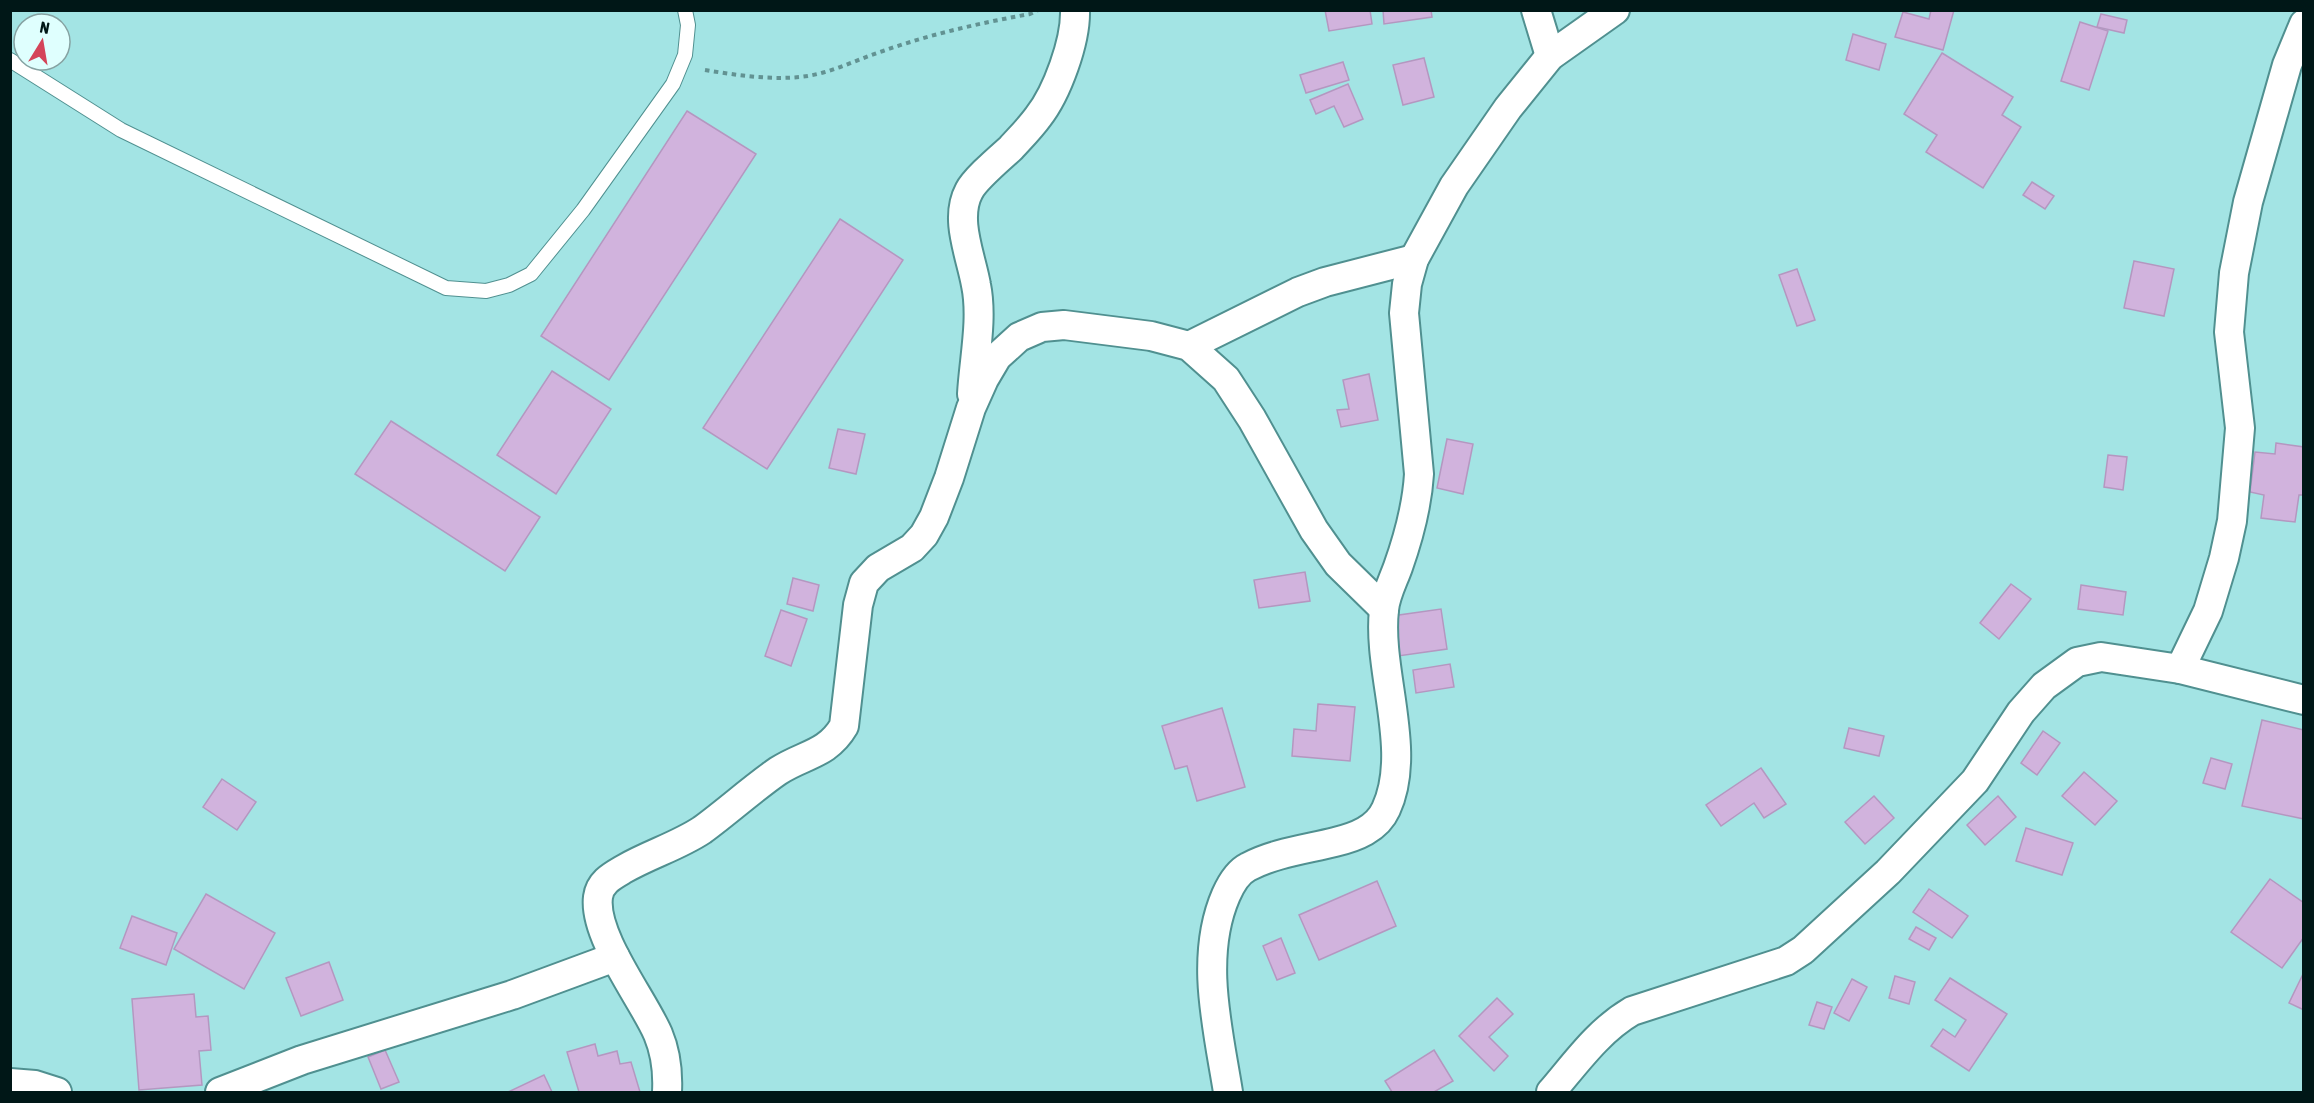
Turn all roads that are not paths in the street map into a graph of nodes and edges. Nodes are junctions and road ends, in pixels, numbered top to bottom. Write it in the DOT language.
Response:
graph roads {
  1 [pos="685,10"];
  2 [pos="1075,10"];
  3 [pos="1536,10"];
  4 [pos="1615,10"];
  5 [pos="2304,24"];
  6 [pos="1550,56"];
  7 [pos="10,60"];
  8 [pos="1414,259"];
  9 [pos="1189,346"];
  10 [pos="971,408"];
  11 [pos="1384,609"];
  12 [pos="2180,669"];
  13 [pos="2304,700"];
  14 [pos="615,957"];
  15 [pos="10,1083"];
  16 [pos="57,1092"];
  17 [pos="220,1092"];
  18 [pos="667,1092"];
  19 [pos="1228,1092"];
  20 [pos="1551,1092"];
  1 -- 7 [label="lane"];
  2 -- 10 [label="street"];
  3 -- 6 [label="street"];
  4 -- 6 [label="street"];
  5 -- 12 [label="street"];
  6 -- 8 [label="street"];
  8 -- 9 [label="street"];
  8 -- 11 [label="street"];
  9 -- 10 [label="street"];
  9 -- 11 [label="street"];
  10 -- 14 [label="street"];
  11 -- 19 [label="street"];
  12 -- 13 [label="street"];
  12 -- 20 [label="street"];
  14 -- 17 [label="street"];
  14 -- 18 [label="street"];
  15 -- 16 [label="street"];
}
